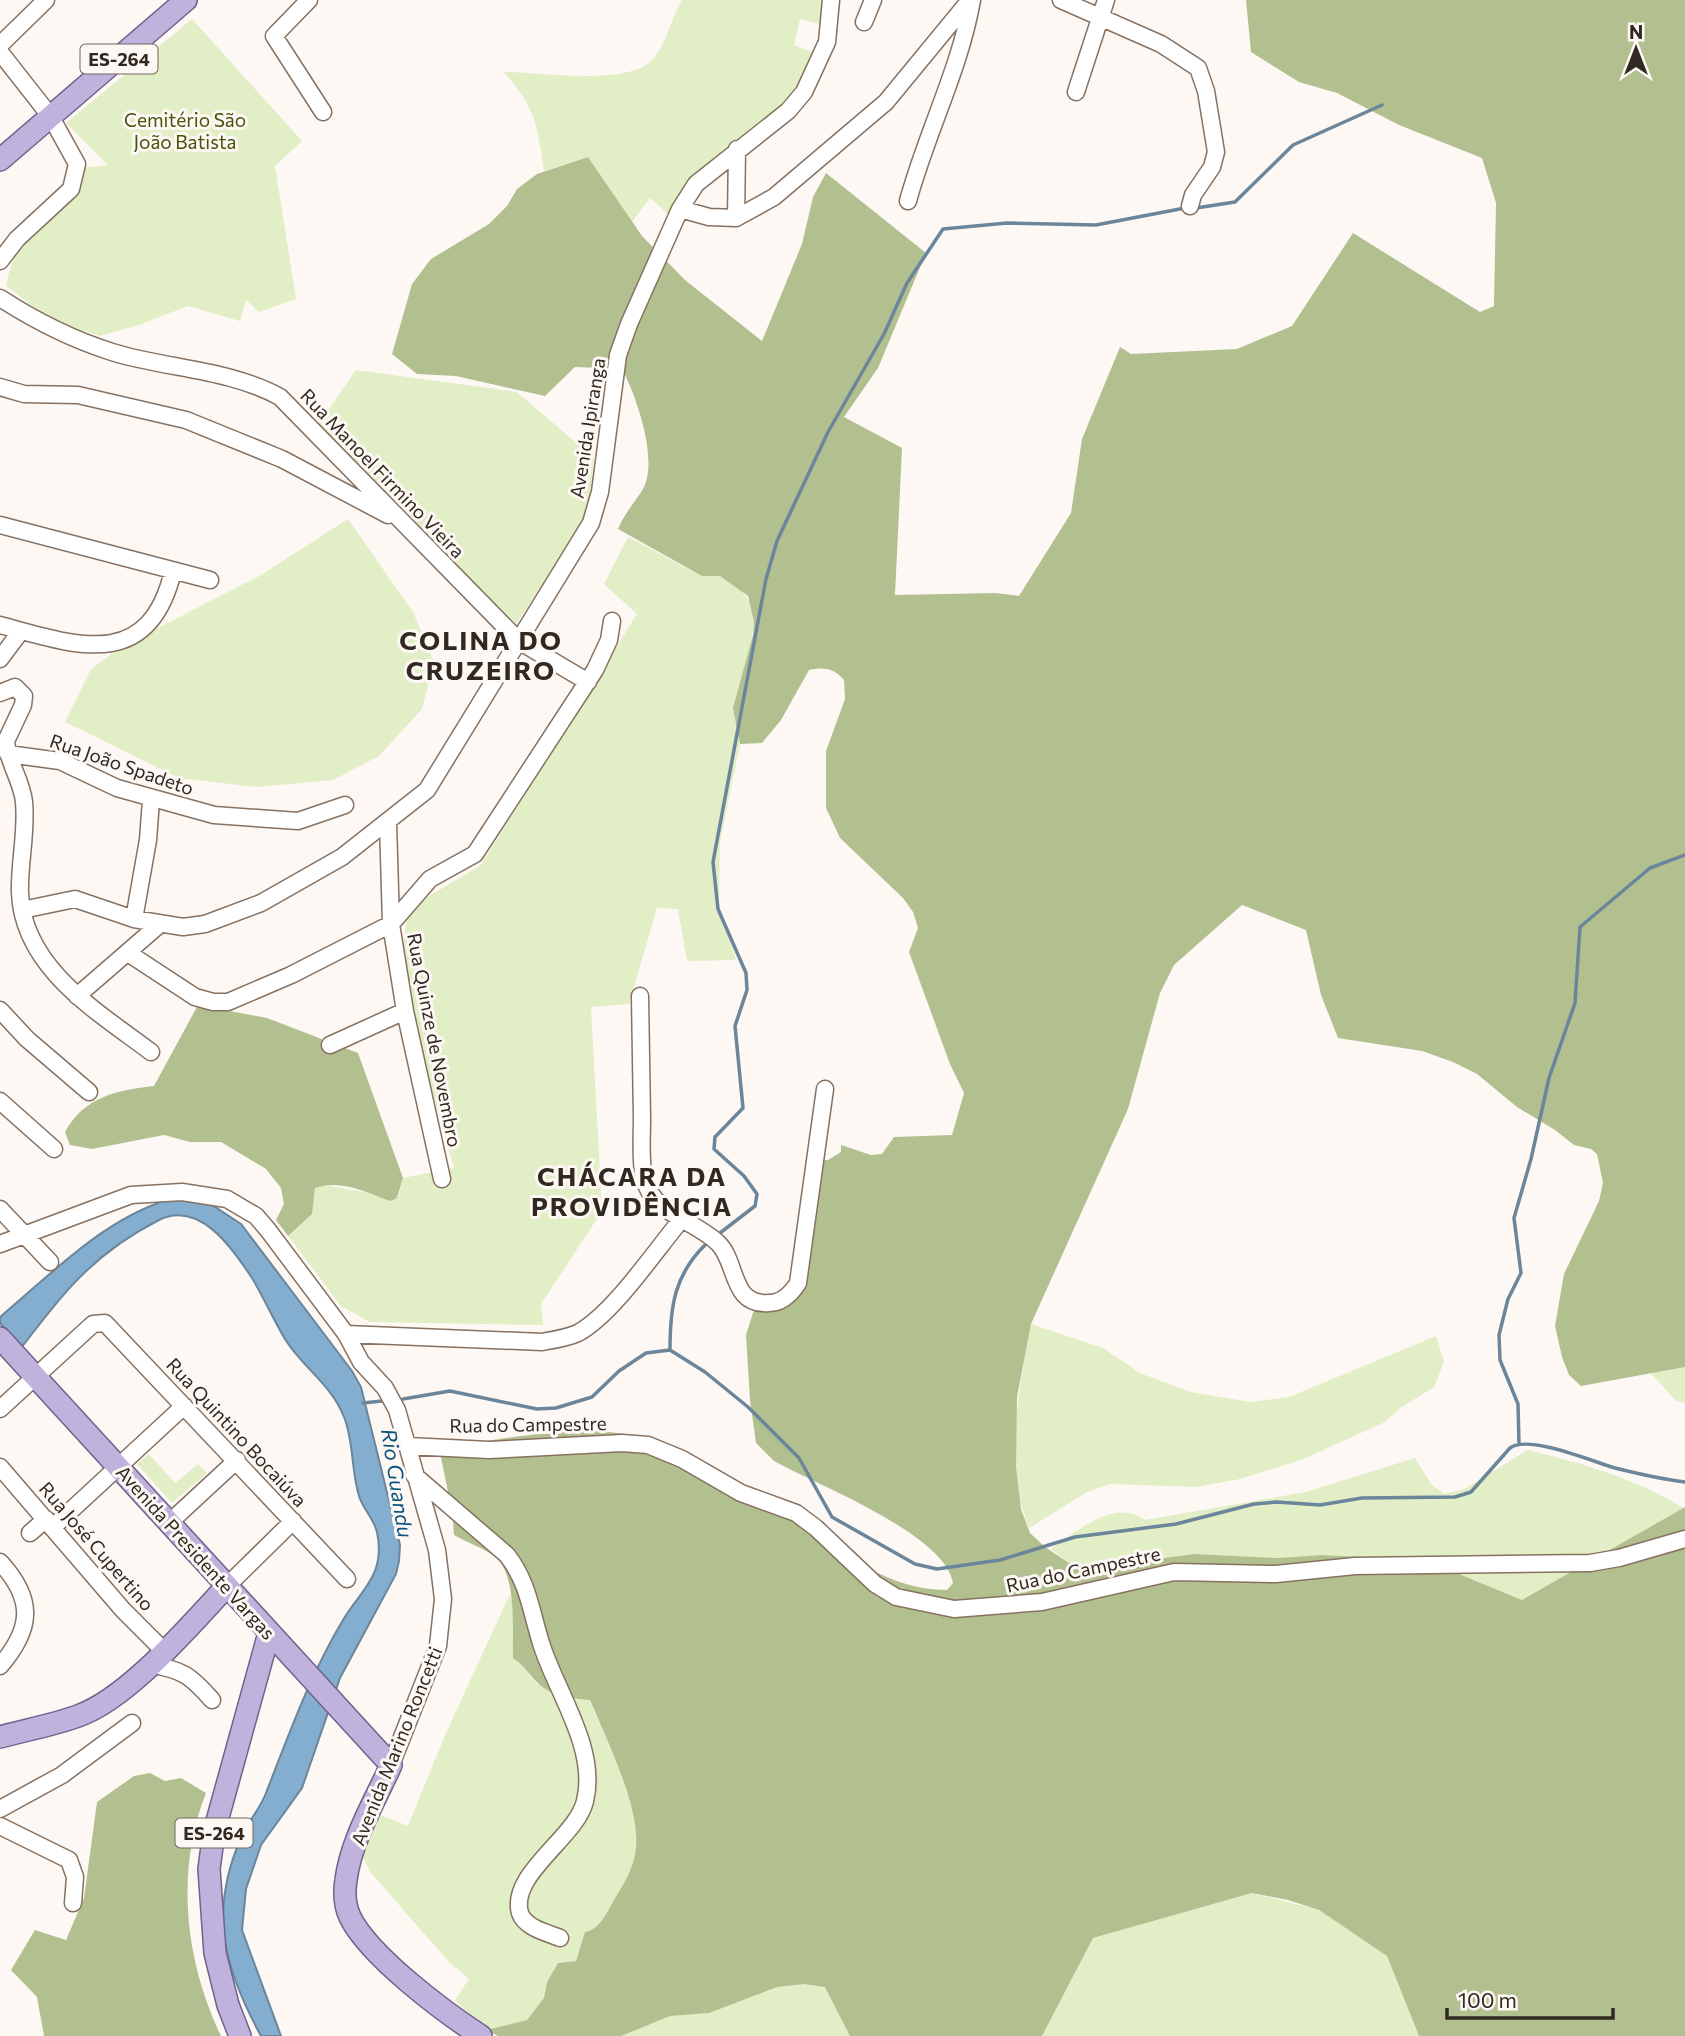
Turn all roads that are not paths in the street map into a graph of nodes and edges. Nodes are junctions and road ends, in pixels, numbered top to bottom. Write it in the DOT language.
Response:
graph roads {
  1 [pos="46,0"];
  2 [pos="186,0"];
  3 [pos="309,0"];
  4 [pos="831,0"];
  5 [pos="873,0"];
  6 [pos="971,0"];
  7 [pos="1061,0"];
  8 [pos="1106,0"];
  9 [pos="1101,18"];
  10 [pos="864,22"];
  11 [pos="0,45"];
  12 [pos="0,52"];
  13 [pos="1076,92"];
  14 [pos="323,111"];
  15 [pos="51,117"];
  16 [pos="737,149"];
  17 [pos="0,160"];
  18 [pos="908,201"];
  19 [pos="1190,206"];
  20 [pos="680,209"];
  21 [pos="736,218"];
  22 [pos="0,261"];
  23 [pos="0,298"];
  24 [pos="0,387"];
  25 [pos="0,525"];
  26 [pos="404,525"];
  27 [pos="173,570"];
  28 [pos="210,580"];
  29 [pos="612,621"];
  30 [pos="0,625"];
  31 [pos="21,631"];
  32 [pos="519,641"];
  33 [pos="0,659"];
  34 [pos="588,682"];
  35 [pos="0,694"];
  36 [pos="8,754"];
  37 [pos="151,800"];
  38 [pos="345,804"];
  39 [pos="388,823"];
  40 [pos="22,909"];
  41 [pos="134,919"];
  42 [pos="160,924"];
  43 [pos="391,924"];
  44 [pos="128,953"];
  45 [pos="77,996"];
  46 [pos="640,996"];
  47 [pos="0,1010"];
  48 [pos="405,1011"];
  49 [pos="330,1045"];
  50 [pos="151,1052"];
  51 [pos="825,1089"];
  52 [pos="89,1092"];
  53 [pos="0,1101"];
  54 [pos="54,1149"];
  55 [pos="442,1179"];
  56 [pos="0,1209"];
  57 [pos="681,1220"];
  58 [pos="23,1233"];
  59 [pos="0,1244"];
  60 [pos="50,1262"];
  61 [pos="346,1334"];
  62 [pos="0,1338"];
  63 [pos="29,1369"];
  64 [pos="184,1406"];
  65 [pos="0,1409"];
  66 [pos="408,1446"];
  67 [pos="237,1460"];
  68 [pos="119,1466"];
  69 [pos="0,1467"];
  70 [pos="414,1475"];
  71 [pos="293,1521"];
  72 [pos="170,1522"];
  73 [pos="49,1523"];
  74 [pos="30,1533"];
  75 [pos="1685,1539"];
  76 [pos="0,1562"];
  77 [pos="347,1579"];
  78 [pos="227,1586"];
  79 [pos="269,1633"];
  80 [pos="157,1657"];
  81 [pos="0,1666"];
  82 [pos="212,1700"];
  83 [pos="132,1723"];
  84 [pos="0,1737"];
  85 [pos="391,1765"];
  86 [pos="0,1809"];
  87 [pos="0,1826"];
  88 [pos="73,1903"];
  89 [pos="560,1938"];
  90 [pos="240,2036"];
  91 [pos="481,2036"];
  1 -- 11 [label="street"];
  2 -- 15 [label="main road, ES-264"];
  3 -- 14 [label="street"];
  4 -- 16 [label="street, Avenida Ipiranga"];
  5 -- 10 [label="street"];
  6 -- 18 [label="street"];
  6 -- 21 [label="street"];
  7 -- 9 [label="street"];
  8 -- 9 [label="street"];
  9 -- 13 [label="street"];
  9 -- 19 [label="street"];
  12 -- 15 [label="street"];
  15 -- 17 [label="main road, ES-264"];
  15 -- 22 [label="street"];
  16 -- 20 [label="street, Avenida Ipiranga"];
  16 -- 21 [label="street"];
  20 -- 21 [label="street"];
  20 -- 32 [label="street, Avenida Ipiranga"];
  23 -- 26 [label="street, Rua Manoel Firmino Vieira"];
  24 -- 26 [label="street"];
  25 -- 27 [label="street"];
  26 -- 32 [label="street, Rua Manoel Firmino Vieira"];
  27 -- 28 [label="street"];
  27 -- 31 [label="street"];
  29 -- 34 [label="street"];
  30 -- 31 [label="street"];
  31 -- 33 [label="street"];
  32 -- 34 [label="street, Rua Manoel Firmino Vieira"];
  32 -- 39 [label="street, Avenida Ipiranga"];
  34 -- 43 [label="street"];
  35 -- 36 [label="street"];
  36 -- 37 [label="street, Rua João Spadeto"];
  36 -- 40 [label="street"];
  37 -- 38 [label="street, Rua João Spadeto"];
  37 -- 41 [label="street"];
  39 -- 42 [label="street, Avenida Ipiranga"];
  39 -- 43 [label="street, Rua Quinze de Novembro"];
  40 -- 41 [label="street, Avenida Ipiranga"];
  40 -- 45 [label="street"];
  41 -- 42 [label="street, Avenida Ipiranga"];
  42 -- 44 [label="street"];
  43 -- 44 [label="street"];
  43 -- 48 [label="street, Rua Quinze de Novembro"];
  44 -- 45 [label="street"];
  45 -- 50 [label="street"];
  46 -- 57 [label="street"];
  47 -- 52 [label="street"];
  48 -- 49 [label="street"];
  48 -- 55 [label="street, Rua Quinze de Novembro"];
  51 -- 57 [label="street"];
  53 -- 54 [label="street"];
  56 -- 58 [label="street"];
  57 -- 61 [label="street"];
  58 -- 59 [label="street, Avenida Marino Roncetti"];
  58 -- 60 [label="street"];
  58 -- 61 [label="street, Avenida Marino Roncetti"];
  61 -- 66 [label="street, Avenida Marino Roncetti"];
  62 -- 63 [label="main road, Avenida Presidente Vargas"];
  63 -- 64 [label="street, Rua Quintino Bocaiúva"];
  63 -- 65 [label="street"];
  63 -- 68 [label="main road, Avenida Presidente Vargas"];
  64 -- 67 [label="street, Rua Quintino Bocaiúva"];
  64 -- 68 [label="street"];
  66 -- 70 [label="street, Avenida Marino Roncetti"];
  66 -- 75 [label="street, Rua do Campestre"];
  67 -- 71 [label="street, Rua Quintino Bocaiúva"];
  67 -- 72 [label="street"];
  68 -- 72 [label="main road, Avenida Presidente Vargas"];
  68 -- 73 [label="street"];
  69 -- 73 [label="street, Rua José Cupertino"];
  70 -- 85 [label="street, Avenida Marino Roncetti"];
  70 -- 89 [label="street"];
  71 -- 77 [label="street, Rua Quintino Bocaiúva"];
  71 -- 78 [label="street"];
  72 -- 78 [label="main road, Avenida Presidente Vargas"];
  73 -- 74 [label="street"];
  73 -- 80 [label="street, Rua José Cupertino"];
  76 -- 81 [label="street"];
  78 -- 79 [label="main road, Avenida Presidente Vargas"];
  78 -- 80 [label="main road"];
  79 -- 85 [label="main road, Avenida Presidente Vargas"];
  79 -- 90 [label="main road, ES-264"];
  80 -- 82 [label="street"];
  80 -- 84 [label="main road"];
  83 -- 86 [label="street"];
  85 -- 91 [label="main road, Avenida Marino Roncetti"];
  87 -- 88 [label="street"];
}
